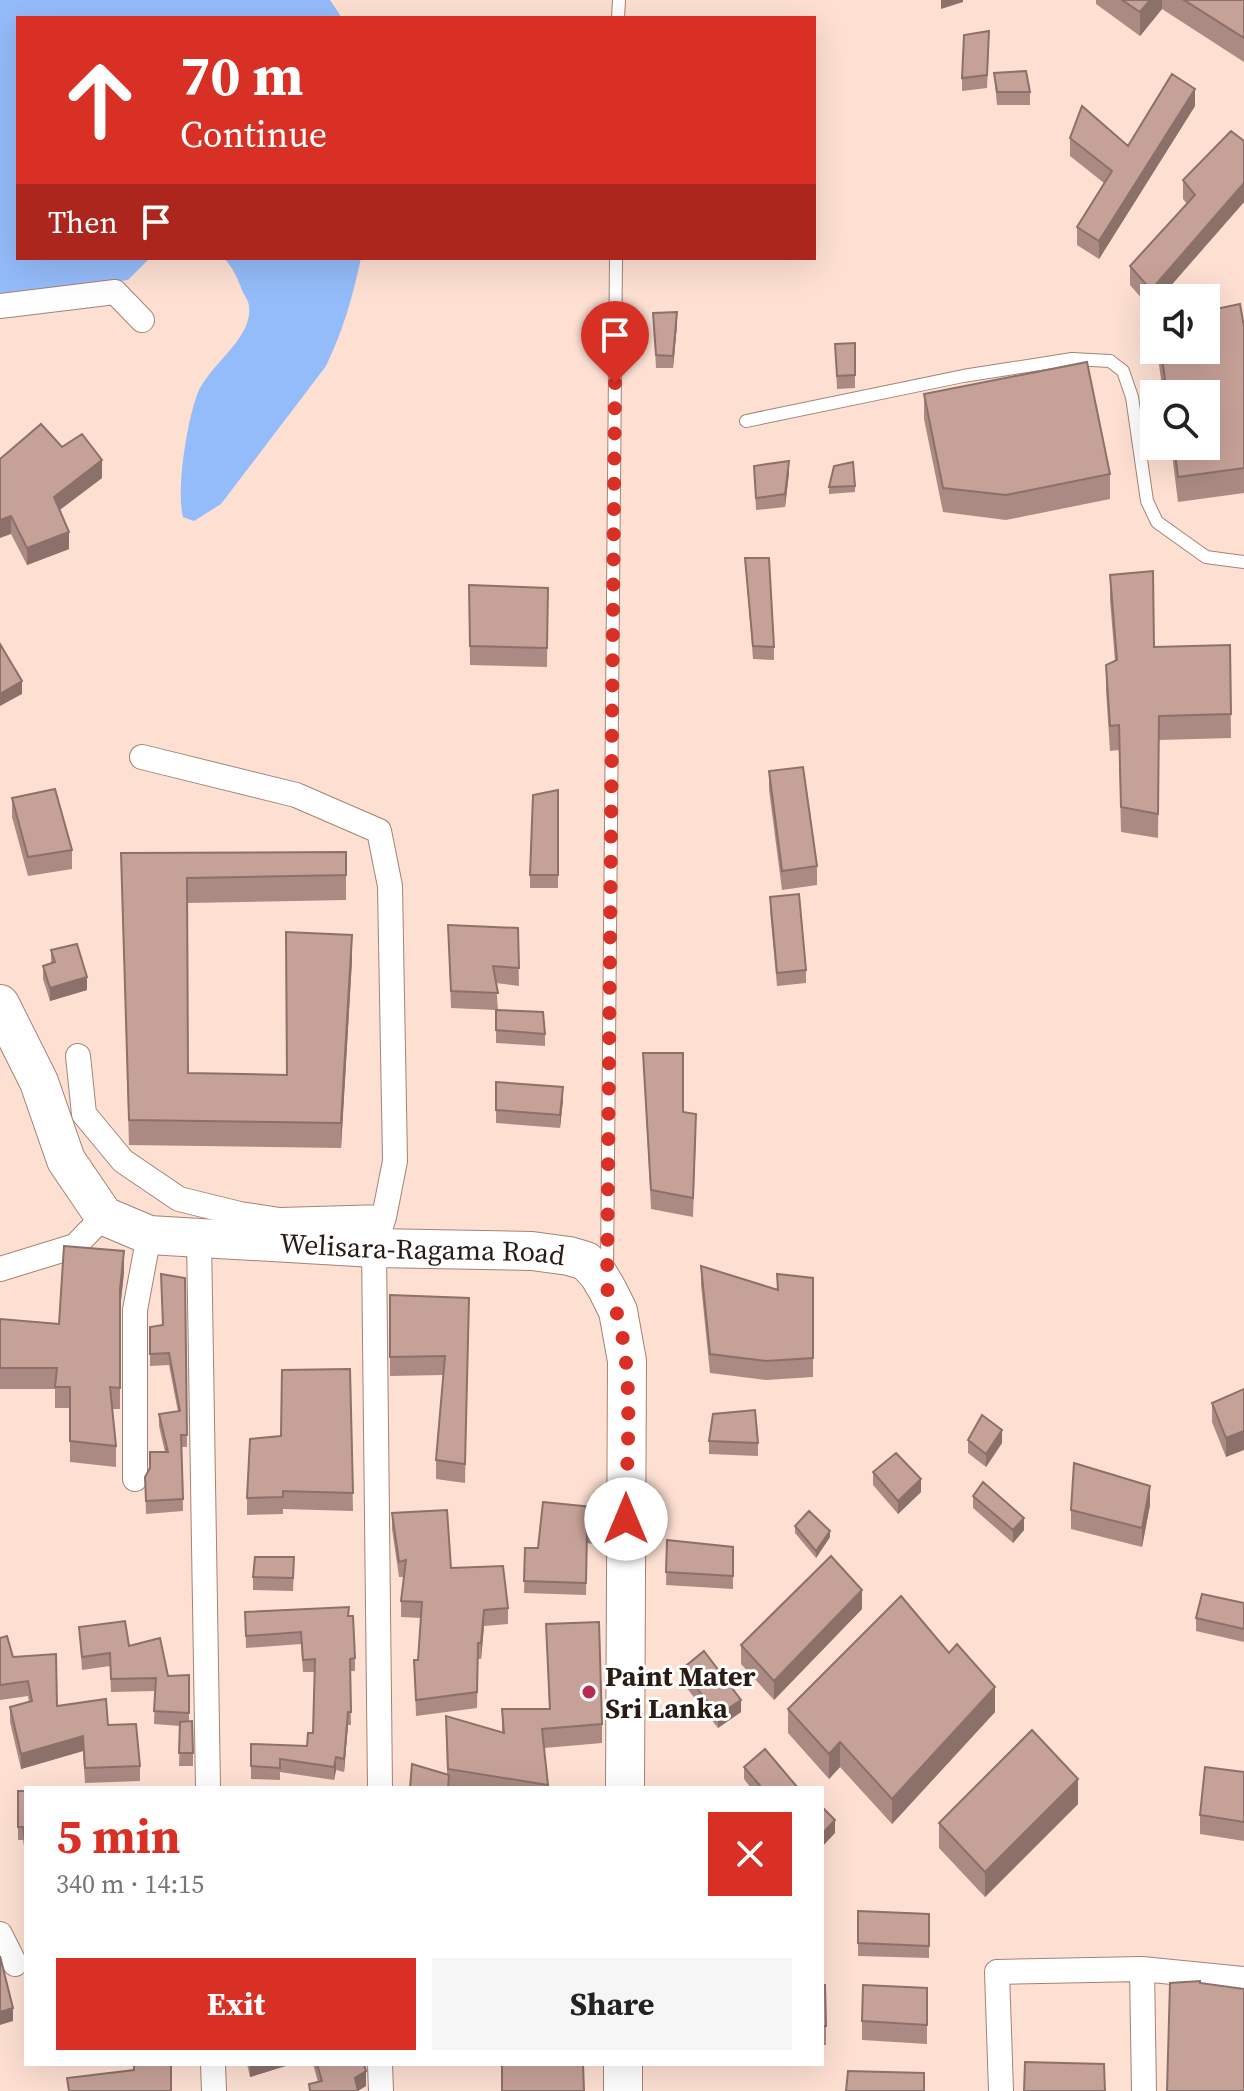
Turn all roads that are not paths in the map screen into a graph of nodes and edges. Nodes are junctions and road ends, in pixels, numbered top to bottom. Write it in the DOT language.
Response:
graph roads {
  1 [pos="616,260"];
  2 [pos="0,306"];
  3 [pos="142,320"];
  4 [pos="746,421"];
  5 [pos="1244,562"];
  6 [pos="142,757"];
  7 [pos="0,1004"];
  8 [pos="78,1056"];
  9 [pos="104,1216"];
  10 [pos="379,1232"];
  11 [pos="149,1235"];
  12 [pos="199,1238"];
  13 [pos="0,1269"];
  14 [pos="607,1289"];
  15 [pos="135,1479"];
  16 [pos="208,1786"];
  17 [pos="380,1786"];
  18 [pos="625,1786"];
  19 [pos="0,1934"];
  20 [pos="15,1964"];
  21 [pos="1142,1969"];
  22 [pos="1244,1979"];
  23 [pos="213,2066"];
  24 [pos="380,2066"];
  25 [pos="623,2066"];
  26 [pos="214,2091"];
  27 [pos="381,2091"];
  28 [pos="623,2091"];
  29 [pos="1001,2091"];
  30 [pos="1144,2091"];
  1 -- 14 [label="lane"];
  2 -- 3 [label="street"];
  4 -- 5 [label="lane"];
  6 -- 10 [label="street"];
  7 -- 9 [label="main road"];
  8 -- 10 [label="street"];
  9 -- 11 [label="main road, Welisara-Ragama Road"];
  9 -- 13 [label="street"];
  10 -- 12 [label="main road, Welisara-Ragama Road"];
  10 -- 14 [label="main road, Welisara-Ragama Road"];
  10 -- 17 [label="street"];
  11 -- 12 [label="main road, Welisara-Ragama Road"];
  11 -- 15 [label="street"];
  12 -- 16 [label="street"];
  14 -- 18 [label="main road, Welisara-Ragama Road"];
  19 -- 20 [label="street"];
  21 -- 22 [label="street"];
  21 -- 29 [label="street"];
  21 -- 30 [label="street"];
  23 -- 26 [label="street"];
  24 -- 27 [label="street"];
  25 -- 28 [label="main road"];
}
